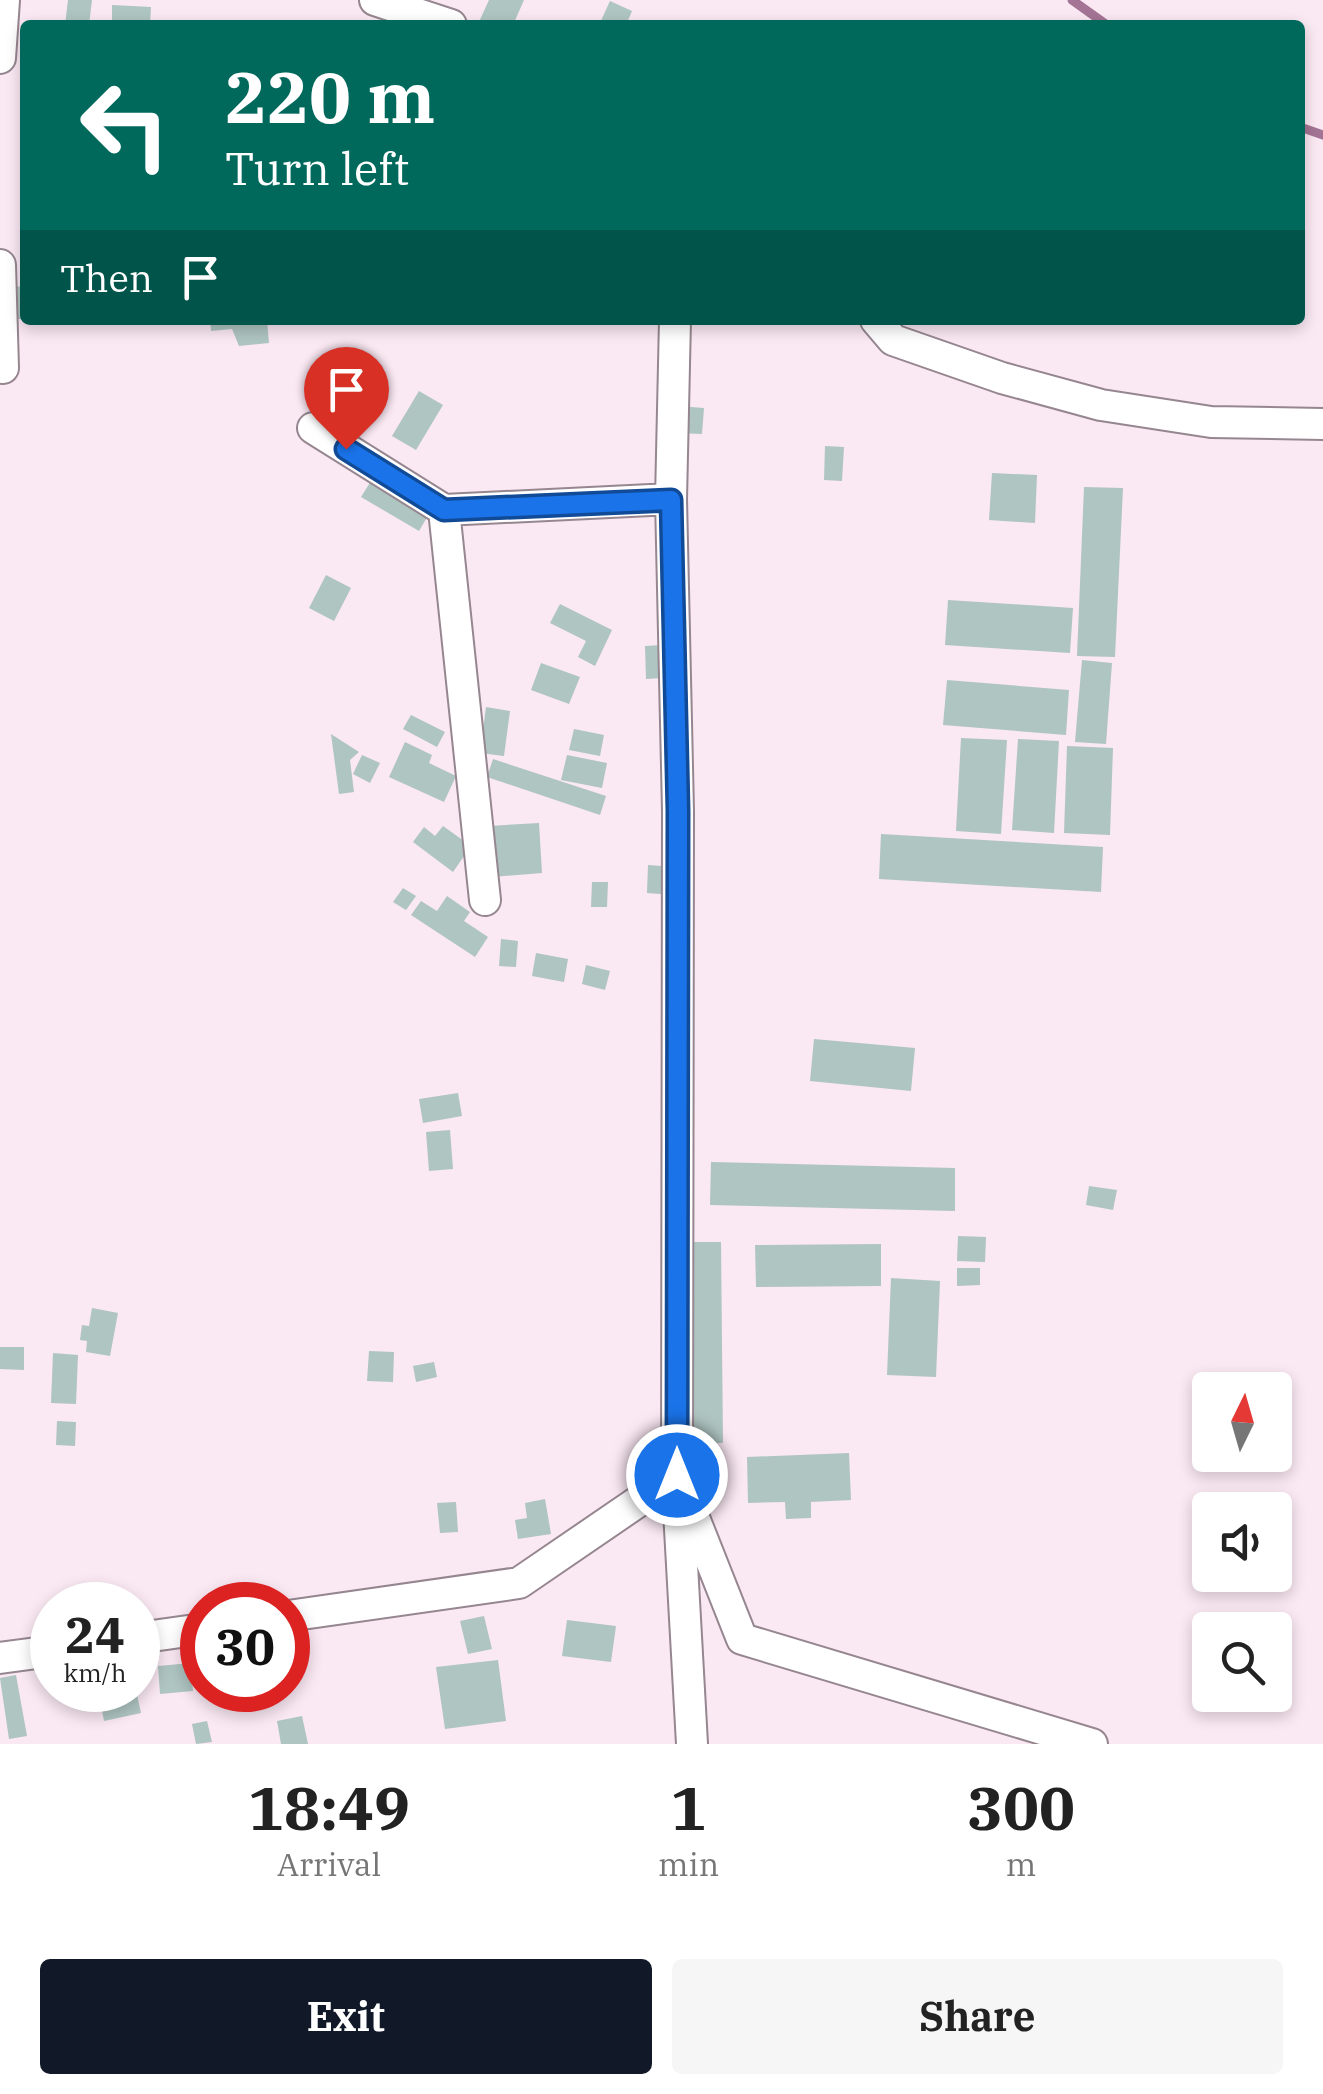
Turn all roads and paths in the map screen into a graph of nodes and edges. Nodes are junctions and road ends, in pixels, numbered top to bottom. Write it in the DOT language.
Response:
graph roads {
  1 [pos="4,0"];
  2 [pos="374,0"];
  3 [pos="435,20"];
  4 [pos="0,58"];
  5 [pos="0,265"];
  6 [pos="674,325"];
  7 [pos="880,325"];
  8 [pos="3,368"];
  9 [pos="1323,424"];
  10 [pos="313,428"];
  11 [pos="671,500"];
  12 [pos="444,510"];
  13 [pos="486,900"];
  14 [pos="677,1475"];
  15 [pos="310,1613"];
  16 [pos="30,1654"];
  17 [pos="0,1658"];
  18 [pos="692,1744"];
  19 [pos="1092,1744"];
  1 -- 4 [label="street"];
  2 -- 3 [label="street"];
  5 -- 8 [label="street"];
  6 -- 11 [label="street"];
  7 -- 9 [label="street"];
  10 -- 12 [label="street"];
  11 -- 12 [label="street"];
  11 -- 14 [label="street"];
  12 -- 13 [label="street"];
  14 -- 15 [label="street"];
  14 -- 18 [label="street"];
  14 -- 19 [label="street"];
  16 -- 17 [label="street"];
}
